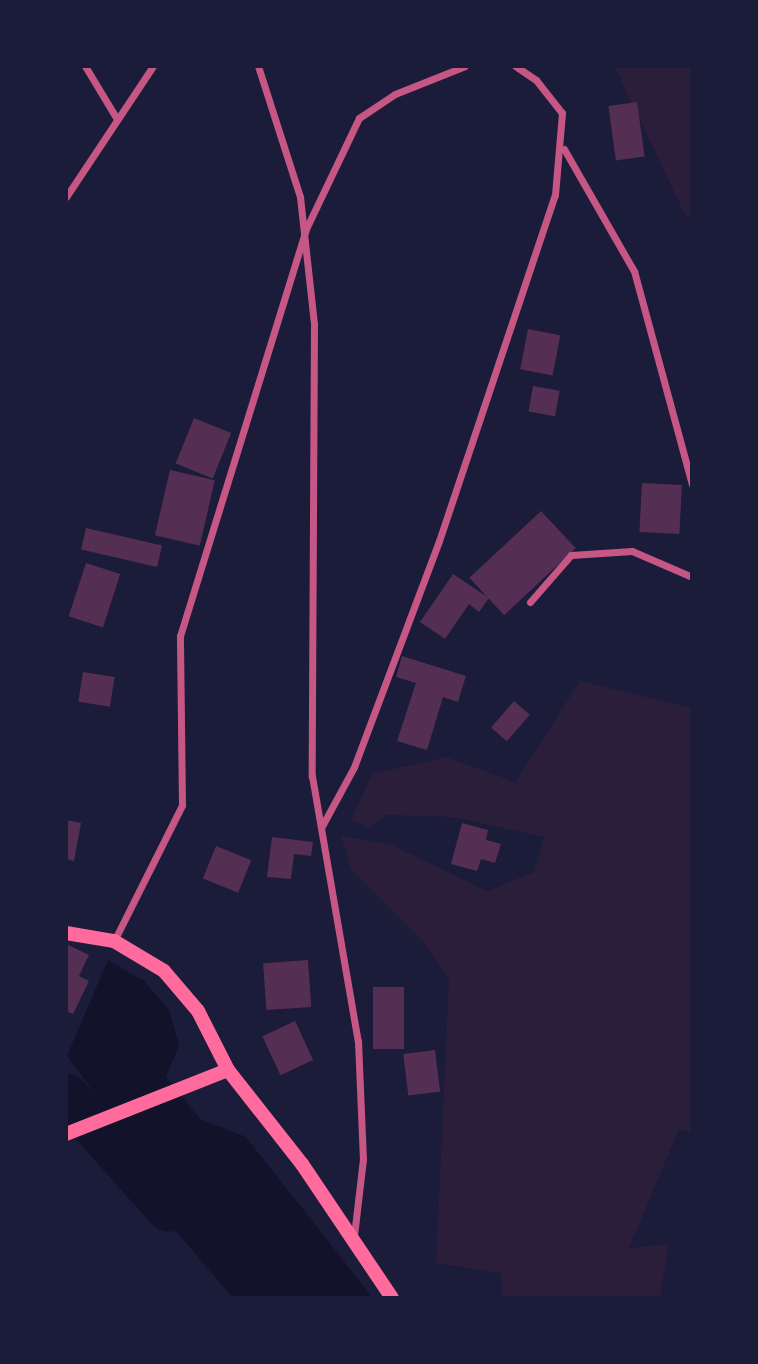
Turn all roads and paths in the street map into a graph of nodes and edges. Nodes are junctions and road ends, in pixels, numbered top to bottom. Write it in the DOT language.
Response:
graph roads {
  1 [pos="85,66"];
  2 [pos="153,66"];
  3 [pos="258,66"];
  4 [pos="465,66"];
  5 [pos="514,66"];
  6 [pos="117,119"];
  7 [pos="564,149"];
  8 [pos="66,197"];
  9 [pos="305,231"];
  10 [pos="691,484"];
  11 [pos="691,577"];
  12 [pos="530,602"];
  13 [pos="322,826"];
  14 [pos="66,933"];
  15 [pos="114,941"];
  16 [pos="228,1070"];
  17 [pos="68,1134"];
  18 [pos="353,1243"];
  19 [pos="392,1297"];
  1 -- 6 [label="street"];
  2 -- 6 [label="street"];
  3 -- 9 [label="street"];
  4 -- 9 [label="street"];
  5 -- 7 [label="street"];
  6 -- 8 [label="street"];
  7 -- 10 [label="street"];
  7 -- 13 [label="street"];
  9 -- 13 [label="street"];
  9 -- 15 [label="street"];
  11 -- 12 [label="street"];
  13 -- 18 [label="street"];
  14 -- 15 [label="main road"];
  15 -- 16 [label="main road"];
  16 -- 17 [label="main road"];
  16 -- 18 [label="main road"];
  18 -- 19 [label="main road"];
}
